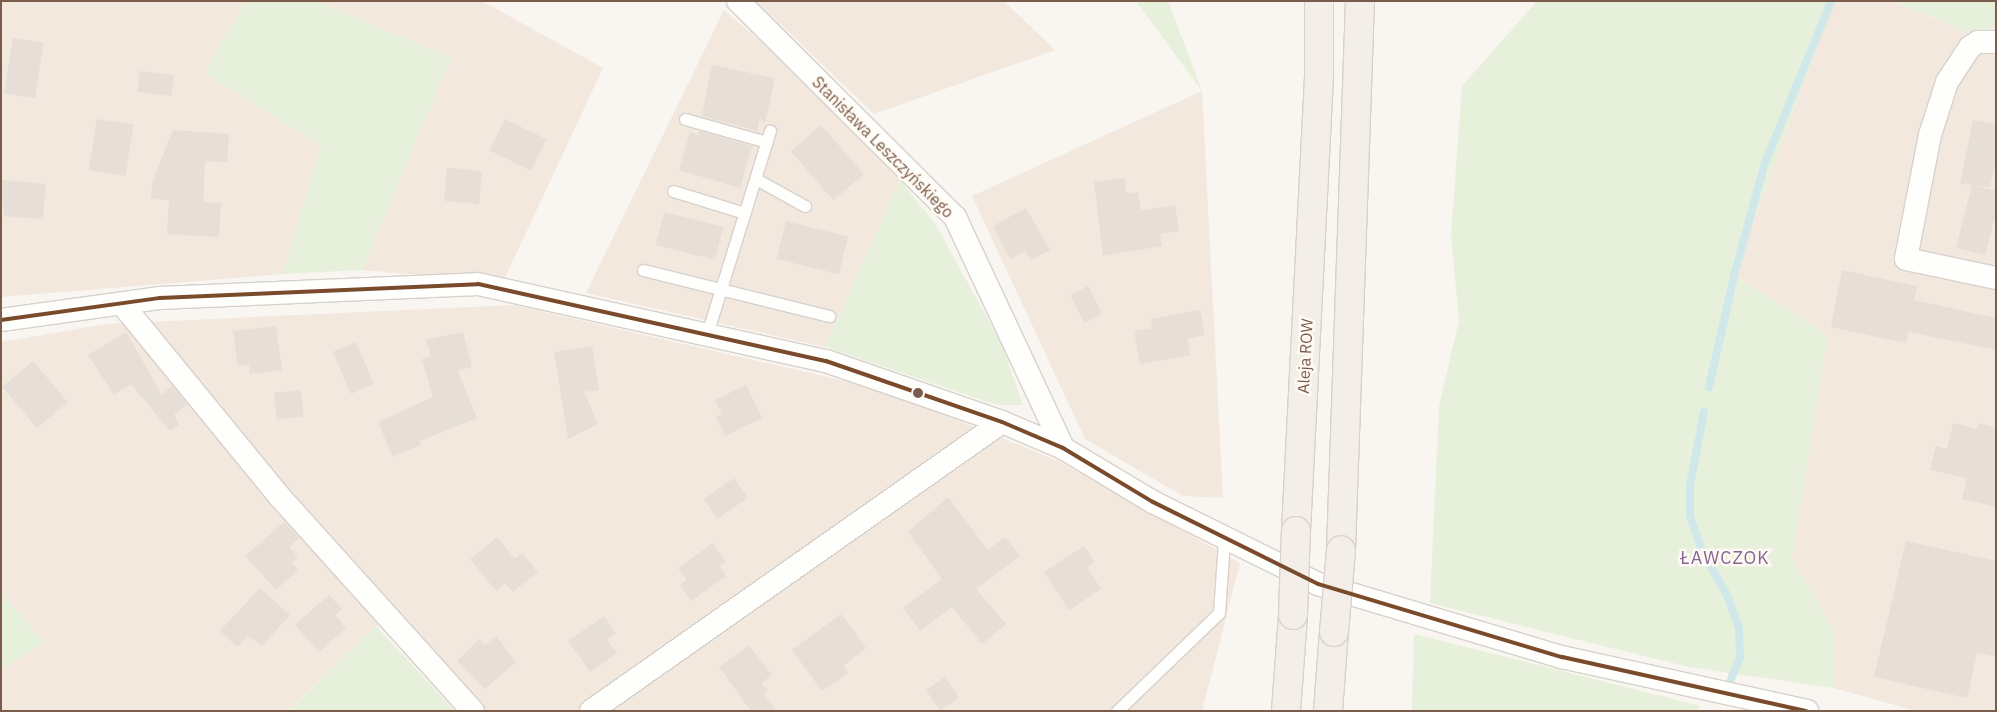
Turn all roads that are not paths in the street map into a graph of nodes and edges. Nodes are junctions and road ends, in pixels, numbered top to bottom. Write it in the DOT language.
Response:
graph roads {
  1 [pos="738,1"];
  2 [pos="1319,1"];
  3 [pos="1360,1"];
  4 [pos="1996,42"];
  5 [pos="685,119"];
  6 [pos="756,179"];
  7 [pos="673,191"];
  8 [pos="805,206"];
  9 [pos="745,213"];
  10 [pos="643,270"];
  11 [pos="1995,275"];
  12 [pos="721,289"];
  13 [pos="122,304"];
  14 [pos="828,316"];
  15 [pos="1,320"];
  16 [pos="707,334"];
  17 [pos="1002,422"];
  18 [pos="1063,448"];
  19 [pos="1224,539"];
  20 [pos="1752,705"];
  21 [pos="473,711"];
  22 [pos="591,711"];
  23 [pos="1117,711"];
  24 [pos="1286,711"];
  25 [pos="1328,711"];
  26 [pos="1807,711"];
  1 -- 18 [label="street, Stanisława Leszczyńskiego"];
  2 -- 24 [label="main road, Aleja ROW, bridge"];
  3 -- 25 [label="main road, bridge"];
  4 -- 11 [label="street"];
  5 -- 6 [label="lane"];
  6 -- 8 [label="lane"];
  6 -- 9 [label="lane"];
  7 -- 9 [label="lane"];
  9 -- 12 [label="lane"];
  10 -- 12 [label="lane"];
  12 -- 14 [label="lane"];
  12 -- 16 [label="lane"];
  13 -- 15 [label="street"];
  13 -- 16 [label="street"];
  13 -- 21 [label="street"];
  16 -- 17 [label="street"];
  17 -- 18 [label="street"];
  17 -- 22 [label="street"];
  18 -- 19 [label="street"];
  19 -- 20 [label="street"];
  19 -- 23 [label="lane"];
  20 -- 26 [label="street"];
}
